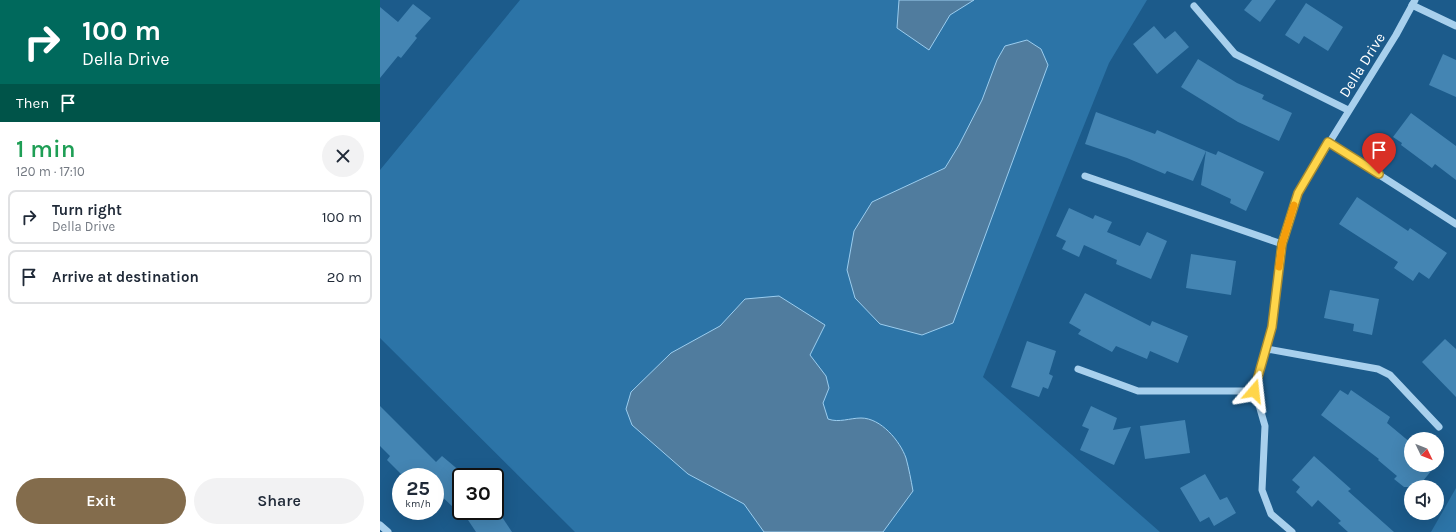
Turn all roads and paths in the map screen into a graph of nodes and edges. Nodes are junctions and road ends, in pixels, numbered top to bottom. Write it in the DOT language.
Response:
graph roads {
  1 [pos="1414,3"];
  2 [pos="1194,6"];
  3 [pos="1456,26"];
  4 [pos="1348,110"];
  5 [pos="1328,142"];
  6 [pos="1085,176"];
  7 [pos="1456,224"];
  8 [pos="1282,244"];
  9 [pos="1267,349"];
  10 [pos="1078,369"];
  11 [pos="1254,391"];
  12 [pos="1439,427"];
  13 [pos="380,525"];
  14 [pos="388,532"];
  15 [pos="1292,532"];
  1 -- 3 [label="street"];
  1 -- 4 [label="street, Della Drive"];
  2 -- 4 [label="street"];
  4 -- 5 [label="street, Della Drive"];
  5 -- 7 [label="street"];
  5 -- 8 [label="street, Della Drive"];
  6 -- 8 [label="street"];
  8 -- 9 [label="street, Della Drive"];
  9 -- 11 [label="street, Della Drive"];
  9 -- 12 [label="street"];
  10 -- 11 [label="street"];
  11 -- 15 [label="street"];
  13 -- 14 [label="street"];
}
